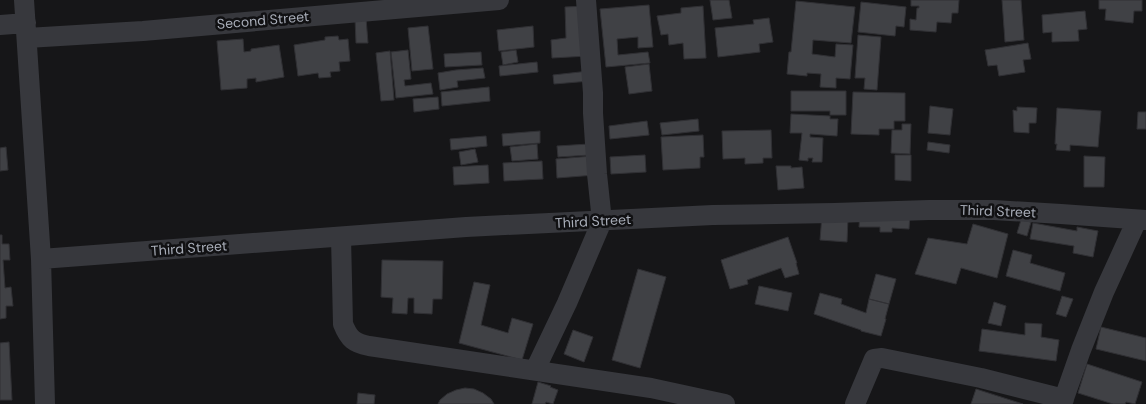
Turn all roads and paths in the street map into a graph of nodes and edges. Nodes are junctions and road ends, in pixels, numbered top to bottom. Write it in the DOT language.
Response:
graph roads {
  1 [pos="24,0"];
  2 [pos="499,0"];
  3 [pos="586,0"];
  4 [pos="0,25"];
  5 [pos="26,30"];
  6 [pos="1141,220"];
  7 [pos="602,221"];
  8 [pos="340,237"];
  9 [pos="41,259"];
  10 [pos="535,370"];
  11 [pos="1064,401"];
  12 [pos="45,404"];
  13 [pos="725,404"];
  14 [pos="854,404"];
  1 -- 5 [label="street"];
  2 -- 5 [label="street, Second Street"];
  3 -- 7 [label="street"];
  4 -- 5 [label="street, Second Street"];
  5 -- 9 [label="street"];
  6 -- 7 [label="street, Third Street"];
  6 -- 11 [label="street"];
  7 -- 8 [label="street, Third Street"];
  7 -- 10 [label="street"];
  8 -- 9 [label="street, Third Street"];
  8 -- 10 [label="street"];
  9 -- 12 [label="street"];
  10 -- 13 [label="street"];
  11 -- 14 [label="street"];
}
